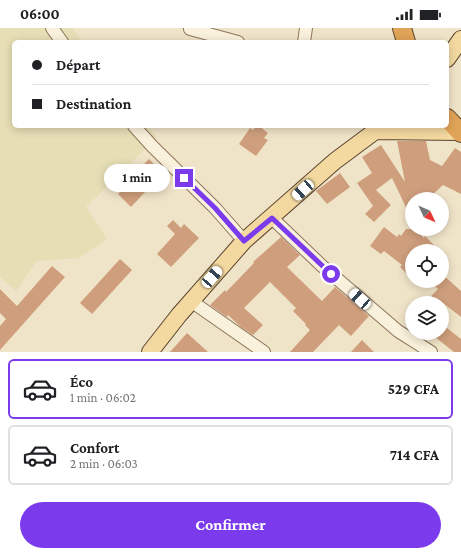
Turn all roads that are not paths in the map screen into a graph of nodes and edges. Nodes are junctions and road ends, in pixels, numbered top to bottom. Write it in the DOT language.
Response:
graph roads {
  1 [pos="52,28"];
  2 [pos="306,28"];
  3 [pos="402,28"];
  4 [pos="190,29"];
  5 [pos="461,39"];
  6 [pos="61,40"];
  7 [pos="231,40"];
  8 [pos="304,40"];
  9 [pos="405,40"];
  10 [pos="449,56"];
  11 [pos="449,120"];
  12 [pos="136,128"];
  13 [pos="379,129"];
  14 [pos="461,132"];
  15 [pos="272,218"];
  16 [pos="244,241"];
  17 [pos="192,301"];
  18 [pos="150,352"];
  19 [pos="264,352"];
  20 [pos="431,352"];
  1 -- 6 [label="street"];
  2 -- 8 [label="street"];
  3 -- 9 [label="highway"];
  4 -- 7 [label="street"];
  5 -- 10 [label="main road"];
  11 -- 14 [label="highway"];
  12 -- 16 [label="street"];
  13 -- 14 [label="main road"];
  13 -- 15 [label="main road"];
  15 -- 16 [label="main road"];
  15 -- 20 [label="street"];
  16 -- 17 [label="main road"];
  17 -- 18 [label="main road"];
  17 -- 19 [label="street"];
}
